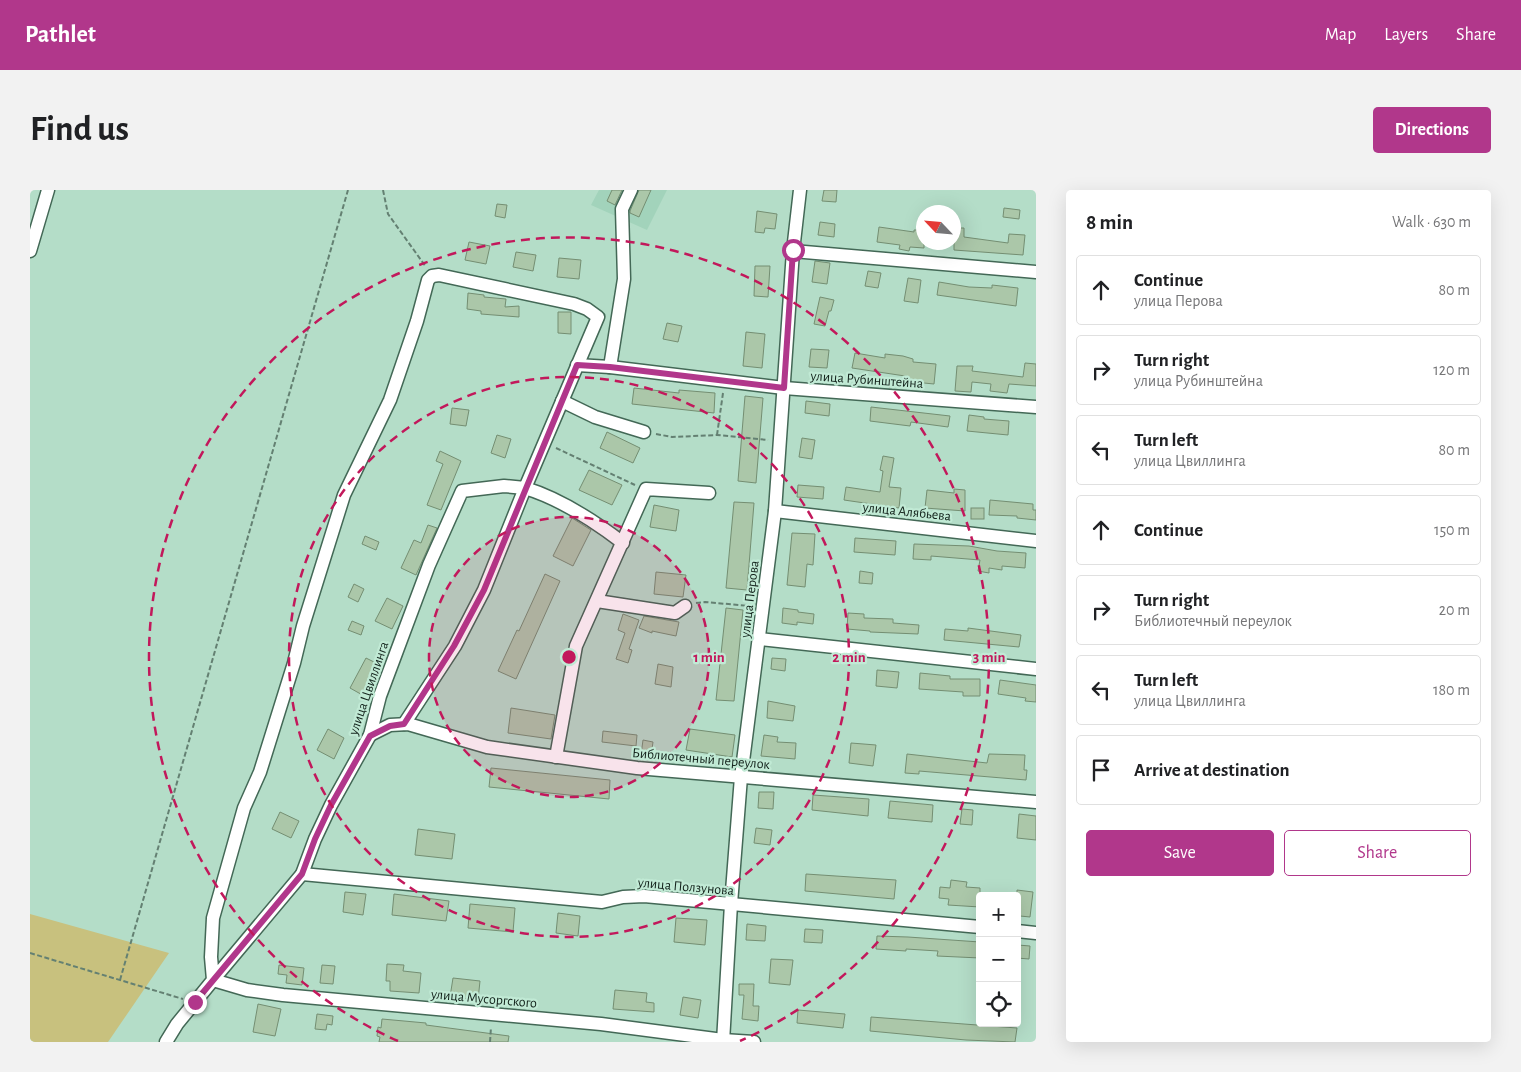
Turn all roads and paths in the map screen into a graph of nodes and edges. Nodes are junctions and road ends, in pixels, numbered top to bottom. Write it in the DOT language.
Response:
graph roads {
  1 [pos="48,190"];
  2 [pos="348,190"];
  3 [pos="383,190"];
  4 [pos="631,190"];
  5 [pos="800,190"];
  6 [pos="793,250"];
  7 [pos="30,251"];
  8 [pos="1036,272"];
  9 [pos="432,276"];
  10 [pos="598,317"];
  11 [pos="617,329"];
  12 [pos="577,365"];
  13 [pos="610,367"];
  14 [pos="724,380"];
  15 [pos="784,388"];
  16 [pos="562,401"];
  17 [pos="1036,407"];
  18 [pos="644,432"];
  19 [pos="717,435"];
  20 [pos="780,442"];
  21 [pos="544,443"];
  22 [pos="525,488"];
  23 [pos="646,490"];
  24 [pos="709,493"];
  25 [pos="775,511"];
  26 [pos="1036,541"];
  27 [pos="623,542"];
  28 [pos="597,601"];
  29 [pos="685,606"];
  30 [pos="763,607"];
  31 [pos="759,639"];
  32 [pos="1036,669"];
  33 [pos="404,724"];
  34 [pos="370,736"];
  35 [pos="556,757"];
  36 [pos="741,777"];
  37 [pos="1036,802"];
  38 [pos="302,874"];
  39 [pos="731,904"];
  40 [pos="976,927"];
  41 [pos="1021,931"];
  42 [pos="1036,933"];
  43 [pos="30,953"];
  44 [pos="120,980"];
  45 [pos="212,980"];
  46 [pos="195,1002"];
  47 [pos="492,1014"];
  48 [pos="723,1041"];
  49 [pos="166,1042"];
  50 [pos="490,1042"];
  51 [pos="754,1042"];
  1 -- 7 [label="street"];
  2 -- 44 [label="path"];
  3 -- 9 [label="path"];
  4 -- 11 [label="street"];
  5 -- 6 [label="street, улица Перова"];
  6 -- 8 [label="street"];
  6 -- 15 [label="street, улица Перова"];
  9 -- 10 [label="street"];
  9 -- 45 [label="street"];
  10 -- 11 [label="street"];
  10 -- 12 [label="street"];
  11 -- 13 [label="street"];
  12 -- 13 [label="street, улица Рубинштейна"];
  12 -- 16 [label="street"];
  13 -- 14 [label="street, улица Рубинштейна"];
  14 -- 15 [label="street, улица Рубинштейна"];
  14 -- 19 [label="path"];
  15 -- 17 [label="street, улица Рубинштейна"];
  15 -- 20 [label="street, улица Перова"];
  16 -- 18 [label="street"];
  16 -- 21 [label="street"];
  18 -- 19 [label="path"];
  19 -- 20 [label="path"];
  20 -- 25 [label="street, улица Перова"];
  21 -- 22 [label="street"];
  21 -- 23 [label="path"];
  22 -- 27 [label="street"];
  22 -- 33 [label="street"];
  22 -- 34 [label="street, улица Цвиллинга"];
  23 -- 24 [label="street"];
  23 -- 27 [label="street"];
  25 -- 26 [label="street, улица Алябьева"];
  25 -- 30 [label="street, улица Перова"];
  27 -- 28 [label="street"];
  28 -- 29 [label="street"];
  28 -- 35 [label="street"];
  29 -- 30 [label="path"];
  30 -- 31 [label="street, улица Перова"];
  31 -- 32 [label="street"];
  31 -- 36 [label="street, улица Перова"];
  33 -- 34 [label="street, Библиотечный переулок"];
  33 -- 35 [label="street, Библиотечный переулок"];
  34 -- 38 [label="street, улица Цвиллинга"];
  35 -- 36 [label="street, Библиотечный переулок"];
  36 -- 37 [label="street, Библиотечный переулок"];
  36 -- 39 [label="street, улица Перова"];
  38 -- 39 [label="street, улица Ползунова"];
  38 -- 45 [label="street, улица Цвиллинга"];
  39 -- 40 [label="street, улица Ползунова"];
  39 -- 48 [label="street, улица Перова"];
  41 -- 42 [label="street"];
  43 -- 44 [label="path"];
  44 -- 46 [label="path"];
  45 -- 46 [label="street, улица Цвиллинга"];
  45 -- 47 [label="street, улица Мусоргского"];
  46 -- 49 [label="street, улица Цвиллинга"];
  47 -- 48 [label="street, улица Мусоргского"];
  47 -- 50 [label="path"];
  48 -- 51 [label="street, улица Мусоргского"];
}
